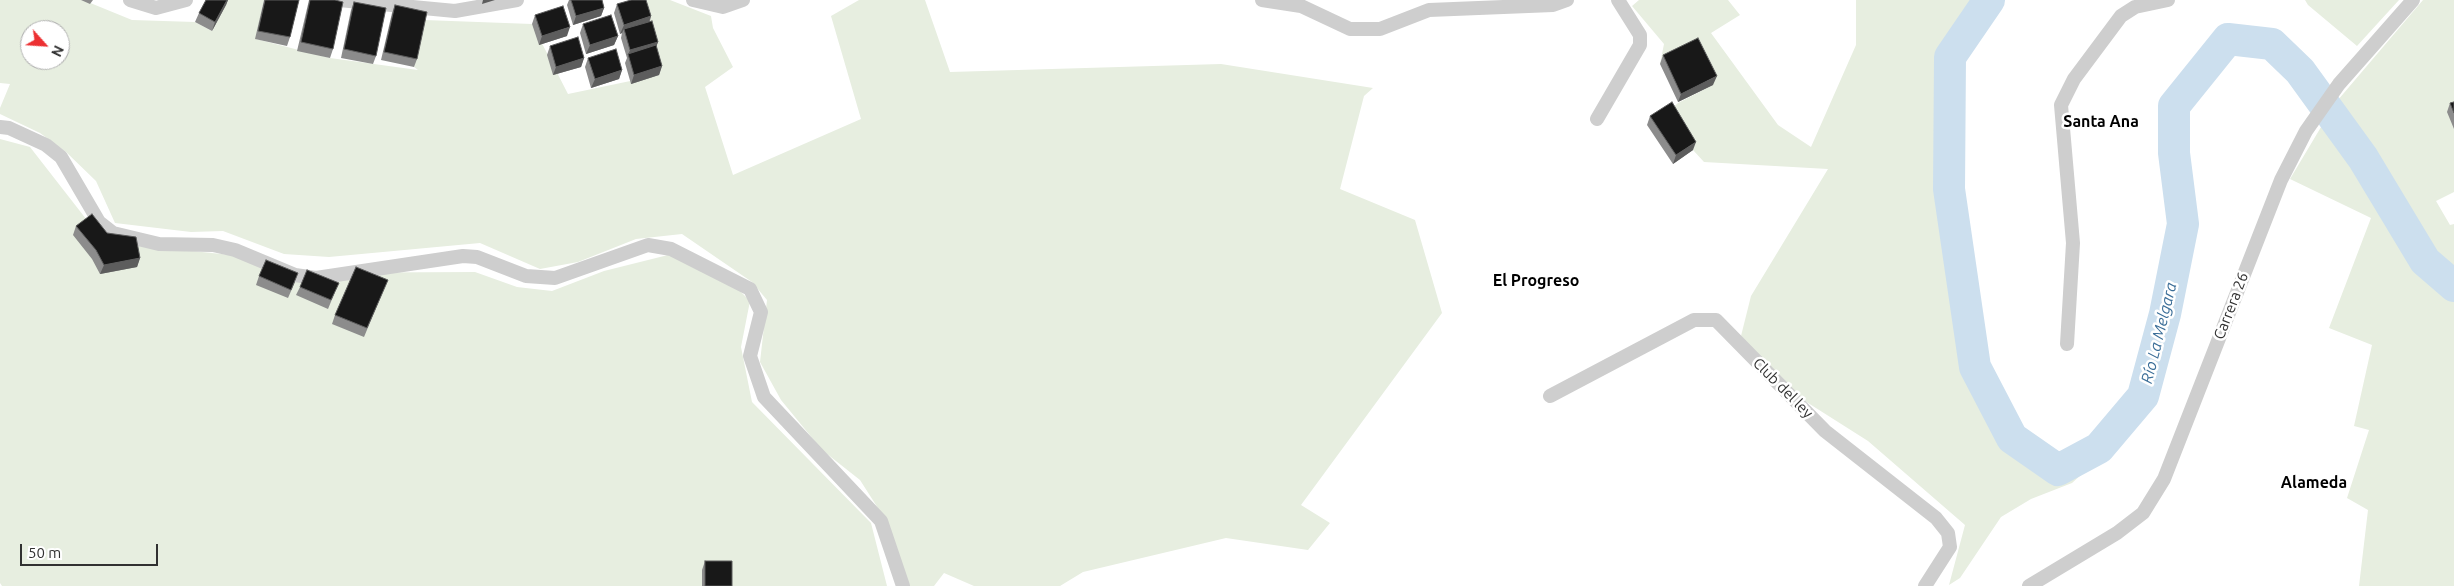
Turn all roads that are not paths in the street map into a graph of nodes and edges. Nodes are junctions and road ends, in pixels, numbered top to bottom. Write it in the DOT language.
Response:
graph roads {
  1 [pos="130,0"];
  2 [pos="186,0"];
  3 [pos="339,0"];
  4 [pos="517,0"];
  5 [pos="693,0"];
  6 [pos="743,0"];
  7 [pos="1262,0"];
  8 [pos="1568,0"];
  9 [pos="1618,0"];
  10 [pos="2168,0"];
  11 [pos="2413,0"];
  12 [pos="1597,118"];
  13 [pos="0,127"];
  14 [pos="2067,344"];
  15 [pos="1550,396"];
  16 [pos="2034,585"];
  17 [pos="903,586"];
  18 [pos="1925,586"];
  1 -- 2 [label="street"];
  3 -- 4 [label="street"];
  5 -- 6 [label="street"];
  7 -- 8 [label="street"];
  9 -- 12 [label="street"];
  10 -- 14 [label="street"];
  11 -- 16 [label="street, Carrera 26"];
  13 -- 17 [label="street"];
  15 -- 18 [label="street, Club del ley"];
}
